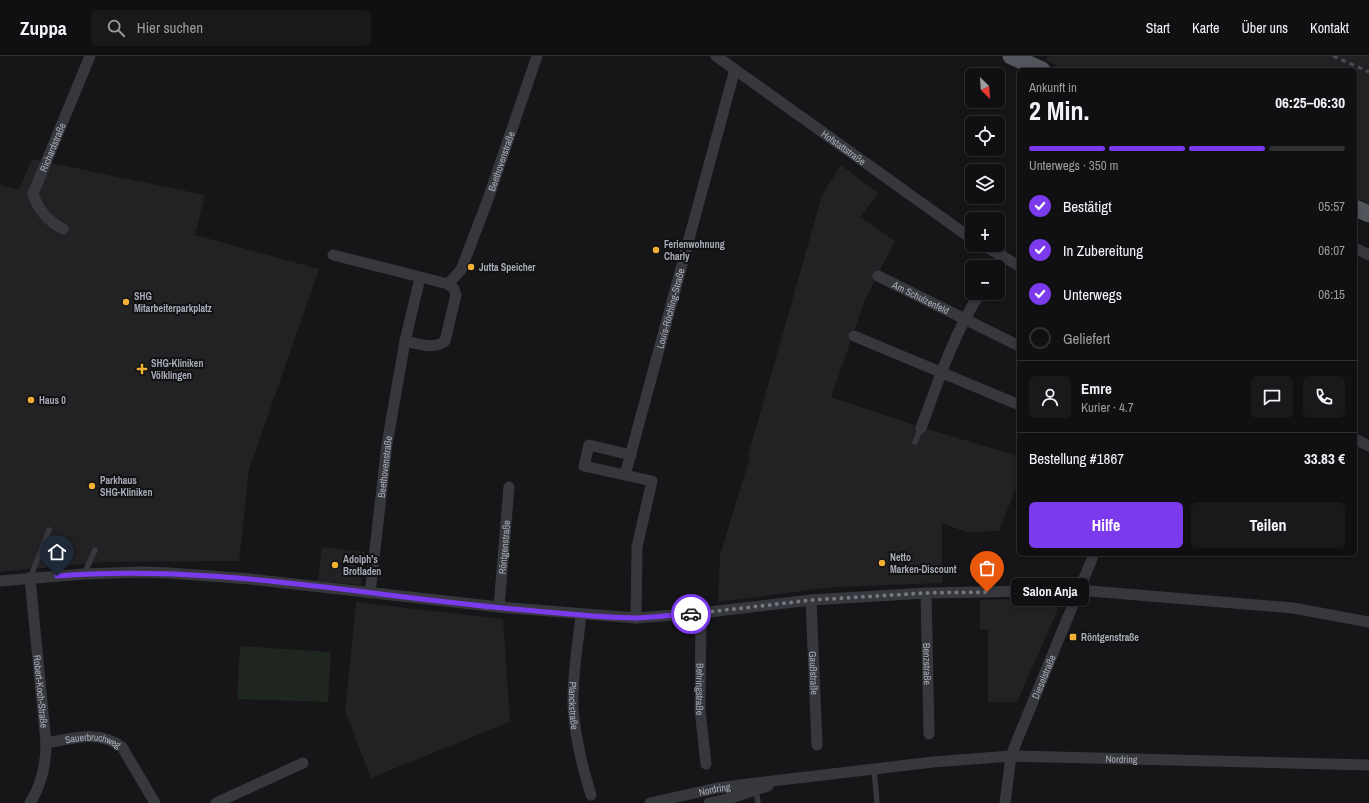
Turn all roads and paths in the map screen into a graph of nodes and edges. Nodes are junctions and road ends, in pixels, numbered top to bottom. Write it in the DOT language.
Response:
graph roads {
  1 [pos="90,56"];
  2 [pos="537,56"];
  3 [pos="716,56"];
  4 [pos="1010,56"];
  5 [pos="1037,68"];
  6 [pos="735,69"];
  7 [pos="1357,209"];
  8 [pos="1369,214"];
  9 [pos="62,229"];
  10 [pos="965,234"];
  11 [pos="1357,249"];
  12 [pos="995,252"];
  13 [pos="333,255"];
  14 [pos="1369,255"];
  15 [pos="1002,256"];
  16 [pos="1000,260"];
  17 [pos="1017,265"];
  18 [pos="878,276"];
  19 [pos="420,278"];
  20 [pos="448,284"];
  21 [pos="975,300"];
  22 [pos="963,319"];
  23 [pos="854,336"];
  24 [pos="405,341"];
  25 [pos="1017,345"];
  26 [pos="941,372"];
  27 [pos="1017,404"];
  28 [pos="921,428"];
  29 [pos="1357,440"];
  30 [pos="915,442"];
  31 [pos="1369,446"];
  32 [pos="630,455"];
  33 [pos="625,475"];
  34 [pos="509,487"];
  35 [pos="49,530"];
  36 [pos="95,550"];
  37 [pos="1093,556"];
  38 [pos="84,574"];
  39 [pos="30,578"];
  40 [pos="0,581"];
  41 [pos="1078,590"];
  42 [pos="370,593"];
  43 [pos="926,593"];
  44 [pos="812,600"];
  45 [pos="499,608"];
  46 [pos="701,613"];
  47 [pos="581,614"];
  48 [pos="636,618"];
  49 [pos="1369,622"];
  50 [pos="929,734"];
  51 [pos="46,743"];
  52 [pos="817,745"];
  53 [pos="1011,756"];
  54 [pos="303,763"];
  55 [pos="706,764"];
  56 [pos="1369,765"];
  57 [pos="874,768"];
  58 [pos="780,781"];
  59 [pos="756,790"];
  60 [pos="591,795"];
  61 [pos="30,803"];
  62 [pos="155,803"];
  63 [pos="216,803"];
  64 [pos="650,803"];
  65 [pos="709,803"];
  66 [pos="758,803"];
  67 [pos="877,803"];
  68 [pos="1005,803"];
  1 -- 9 [label="street, Richardstraße"];
  2 -- 20 [label="street, Beethovenstraße"];
  3 -- 6 [label="street, Hofstattstraße"];
  4 -- 5 [label="main road"];
  6 -- 10 [label="street, Hofstattstraße"];
  6 -- 32 [label="street, Louis-Röchling-Straße"];
  7 -- 8 [label="main road"];
  11 -- 14 [label="street"];
  12 -- 15 [label="street"];
  13 -- 19 [label="street"];
  15 -- 16 [label="street"];
  15 -- 17 [label="street"];
  18 -- 22 [label="street, Am Schulzenfeld"];
  19 -- 20 [label="street"];
  19 -- 24 [label="street, Beethovenstraße"];
  20 -- 24 [label="street"];
  21 -- 22 [label="street"];
  22 -- 25 [label="street, Am Schulzenfeld"];
  22 -- 26 [label="street"];
  23 -- 26 [label="street"];
  24 -- 42 [label="street, Beethovenstraße"];
  26 -- 27 [label="street"];
  26 -- 28 [label="street"];
  28 -- 30 [label="lane"];
  29 -- 31 [label="street"];
  32 -- 33 [label="street, Louis-Röchling-Straße"];
  32 -- 33 [label="street"];
  33 -- 48 [label="street"];
  34 -- 45 [label="street, Röntgenstraße"];
  35 -- 39 [label="lane"];
  36 -- 38 [label="lane"];
  37 -- 41 [label="street, Dieselstraße"];
  38 -- 39 [label="street"];
  38 -- 42 [label="street"];
  39 -- 40 [label="street"];
  39 -- 51 [label="street, Robert-Koch-Straße"];
  41 -- 43 [label="street"];
  41 -- 49 [label="street"];
  41 -- 53 [label="street, Dieselstraße"];
  42 -- 45 [label="street"];
  43 -- 44 [label="street"];
  43 -- 50 [label="street, Benzstraße"];
  44 -- 46 [label="street"];
  44 -- 52 [label="street, Gaußstraße"];
  45 -- 47 [label="street"];
  46 -- 48 [label="street"];
  46 -- 55 [label="street, Behringstraße"];
  47 -- 48 [label="street"];
  47 -- 60 [label="street, Planckstraße"];
  51 -- 61 [label="street, Robert-Koch-Straße"];
  51 -- 62 [label="street, Sauerbruchweg"];
  53 -- 56 [label="street, Nordring"];
  53 -- 57 [label="street, Nordring"];
  53 -- 68 [label="street, Dieselstraße"];
  54 -- 63 [label="street"];
  57 -- 58 [label="street, Nordring"];
  57 -- 67 [label="lane"];
  58 -- 59 [label="street, Nordring"];
  58 -- 64 [label="street, Nordring"];
  59 -- 65 [label="street, Nordring"];
  59 -- 66 [label="lane"];
}
